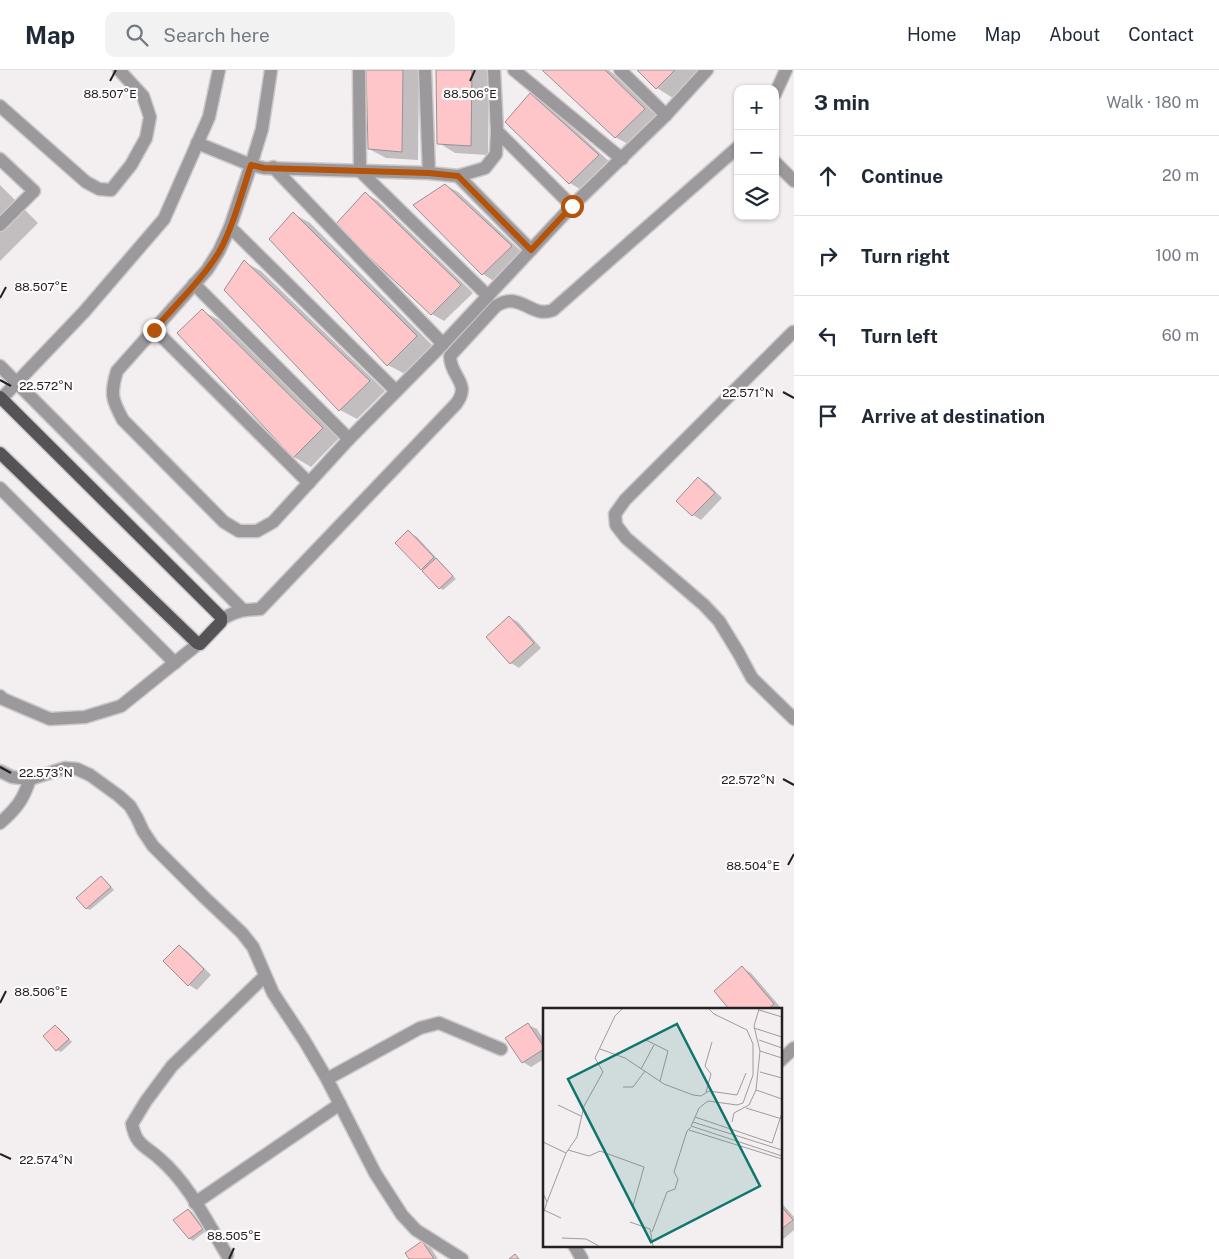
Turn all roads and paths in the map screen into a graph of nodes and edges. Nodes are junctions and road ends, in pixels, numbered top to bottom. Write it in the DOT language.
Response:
graph roads {
  1 [pos="119,70"];
  2 [pos="219,70"];
  3 [pos="271,70"];
  4 [pos="359,70"];
  5 [pos="425,70"];
  6 [pos="494,70"];
  7 [pos="514,70"];
  8 [pos="620,70"];
  9 [pos="707,70"];
  10 [pos="786,70"];
  11 [pos="779,85"];
  12 [pos="0,106"];
  13 [pos="666,115"];
  14 [pos="497,131"];
  15 [pos="197,143"];
  16 [pos="734,151"];
  17 [pos="0,159"];
  18 [pos="622,159"];
  19 [pos="251,165"];
  20 [pos="779,166"];
  21 [pos="273,167"];
  22 [pos="360,171"];
  23 [pos="429,173"];
  24 [pos="458,176"];
  25 [pos="794,180"];
  26 [pos="572,206"];
  27 [pos="0,224"];
  28 [pos="230,227"];
  29 [pos="531,250"];
  30 [pos="194,284"];
  31 [pos="488,296"];
  32 [pos="154,330"];
  33 [pos="793,332"];
  34 [pos="444,344"];
  35 [pos="0,366"];
  36 [pos="17,382"];
  37 [pos="396,391"];
  38 [pos="0,399"];
  39 [pos="349,438"];
  40 [pos="0,453"];
  41 [pos="309,483"];
  42 [pos="0,488"];
  43 [pos="243,610"];
  44 [pos="222,619"];
  45 [pos="198,644"];
  46 [pos="175,663"];
  47 [pos="0,696"];
  48 [pos="794,719"];
  49 [pos="0,771"];
  50 [pos="30,779"];
  51 [pos="0,823"];
  52 [pos="265,976"];
  53 [pos="794,1048"];
  54 [pos="501,1049"];
  55 [pos="782,1059"];
  56 [pos="328,1079"];
  57 [pos="340,1104"];
  58 [pos="195,1203"];
  59 [pos="575,1246"];
  60 [pos="227,1255"];
  61 [pos="462,1259"];
  62 [pos="582,1259"];
  1 -- 12 [label="street"];
  2 -- 15 [label="street"];
  3 -- 19 [label="street"];
  4 -- 22 [label="street"];
  5 -- 23 [label="street"];
  6 -- 14 [label="street"];
  7 -- 18 [label="street"];
  8 -- 13 [label="street"];
  9 -- 13 [label="street"];
  10 -- 11 [label="street"];
  13 -- 18 [label="street"];
  14 -- 24 [label="street"];
  14 -- 26 [label="street"];
  15 -- 19 [label="street"];
  15 -- 36 [label="street"];
  16 -- 43 [label="street"];
  17 -- 27 [label="street"];
  18 -- 26 [label="street"];
  19 -- 21 [label="street"];
  19 -- 28 [label="street"];
  20 -- 25 [label="street"];
  21 -- 22 [label="street"];
  21 -- 34 [label="street"];
  22 -- 23 [label="street"];
  22 -- 31 [label="street"];
  23 -- 24 [label="street"];
  24 -- 29 [label="street"];
  26 -- 29 [label="street"];
  28 -- 30 [label="street"];
  28 -- 37 [label="street"];
  29 -- 31 [label="street"];
  30 -- 32 [label="street"];
  30 -- 39 [label="street"];
  31 -- 34 [label="street"];
  32 -- 41 [label="street"];
  32 -- 41 [label="street"];
  33 -- 48 [label="street"];
  34 -- 37 [label="street"];
  35 -- 36 [label="street"];
  36 -- 38 [label="street"];
  36 -- 43 [label="street"];
  37 -- 39 [label="street"];
  38 -- 44 [label="main road"];
  39 -- 41 [label="street"];
  40 -- 45 [label="main road"];
  42 -- 46 [label="street"];
  43 -- 44 [label="street"];
  44 -- 45 [label="main road"];
  45 -- 46 [label="street"];
  46 -- 47 [label="street"];
  49 -- 50 [label="street"];
  50 -- 51 [label="street"];
  50 -- 52 [label="street"];
  52 -- 56 [label="street"];
  52 -- 58 [label="street"];
  53 -- 55 [label="street"];
  54 -- 56 [label="street"];
  56 -- 57 [label="street"];
  57 -- 58 [label="street"];
  57 -- 61 [label="street"];
  58 -- 60 [label="street"];
  59 -- 62 [label="street"];
}
